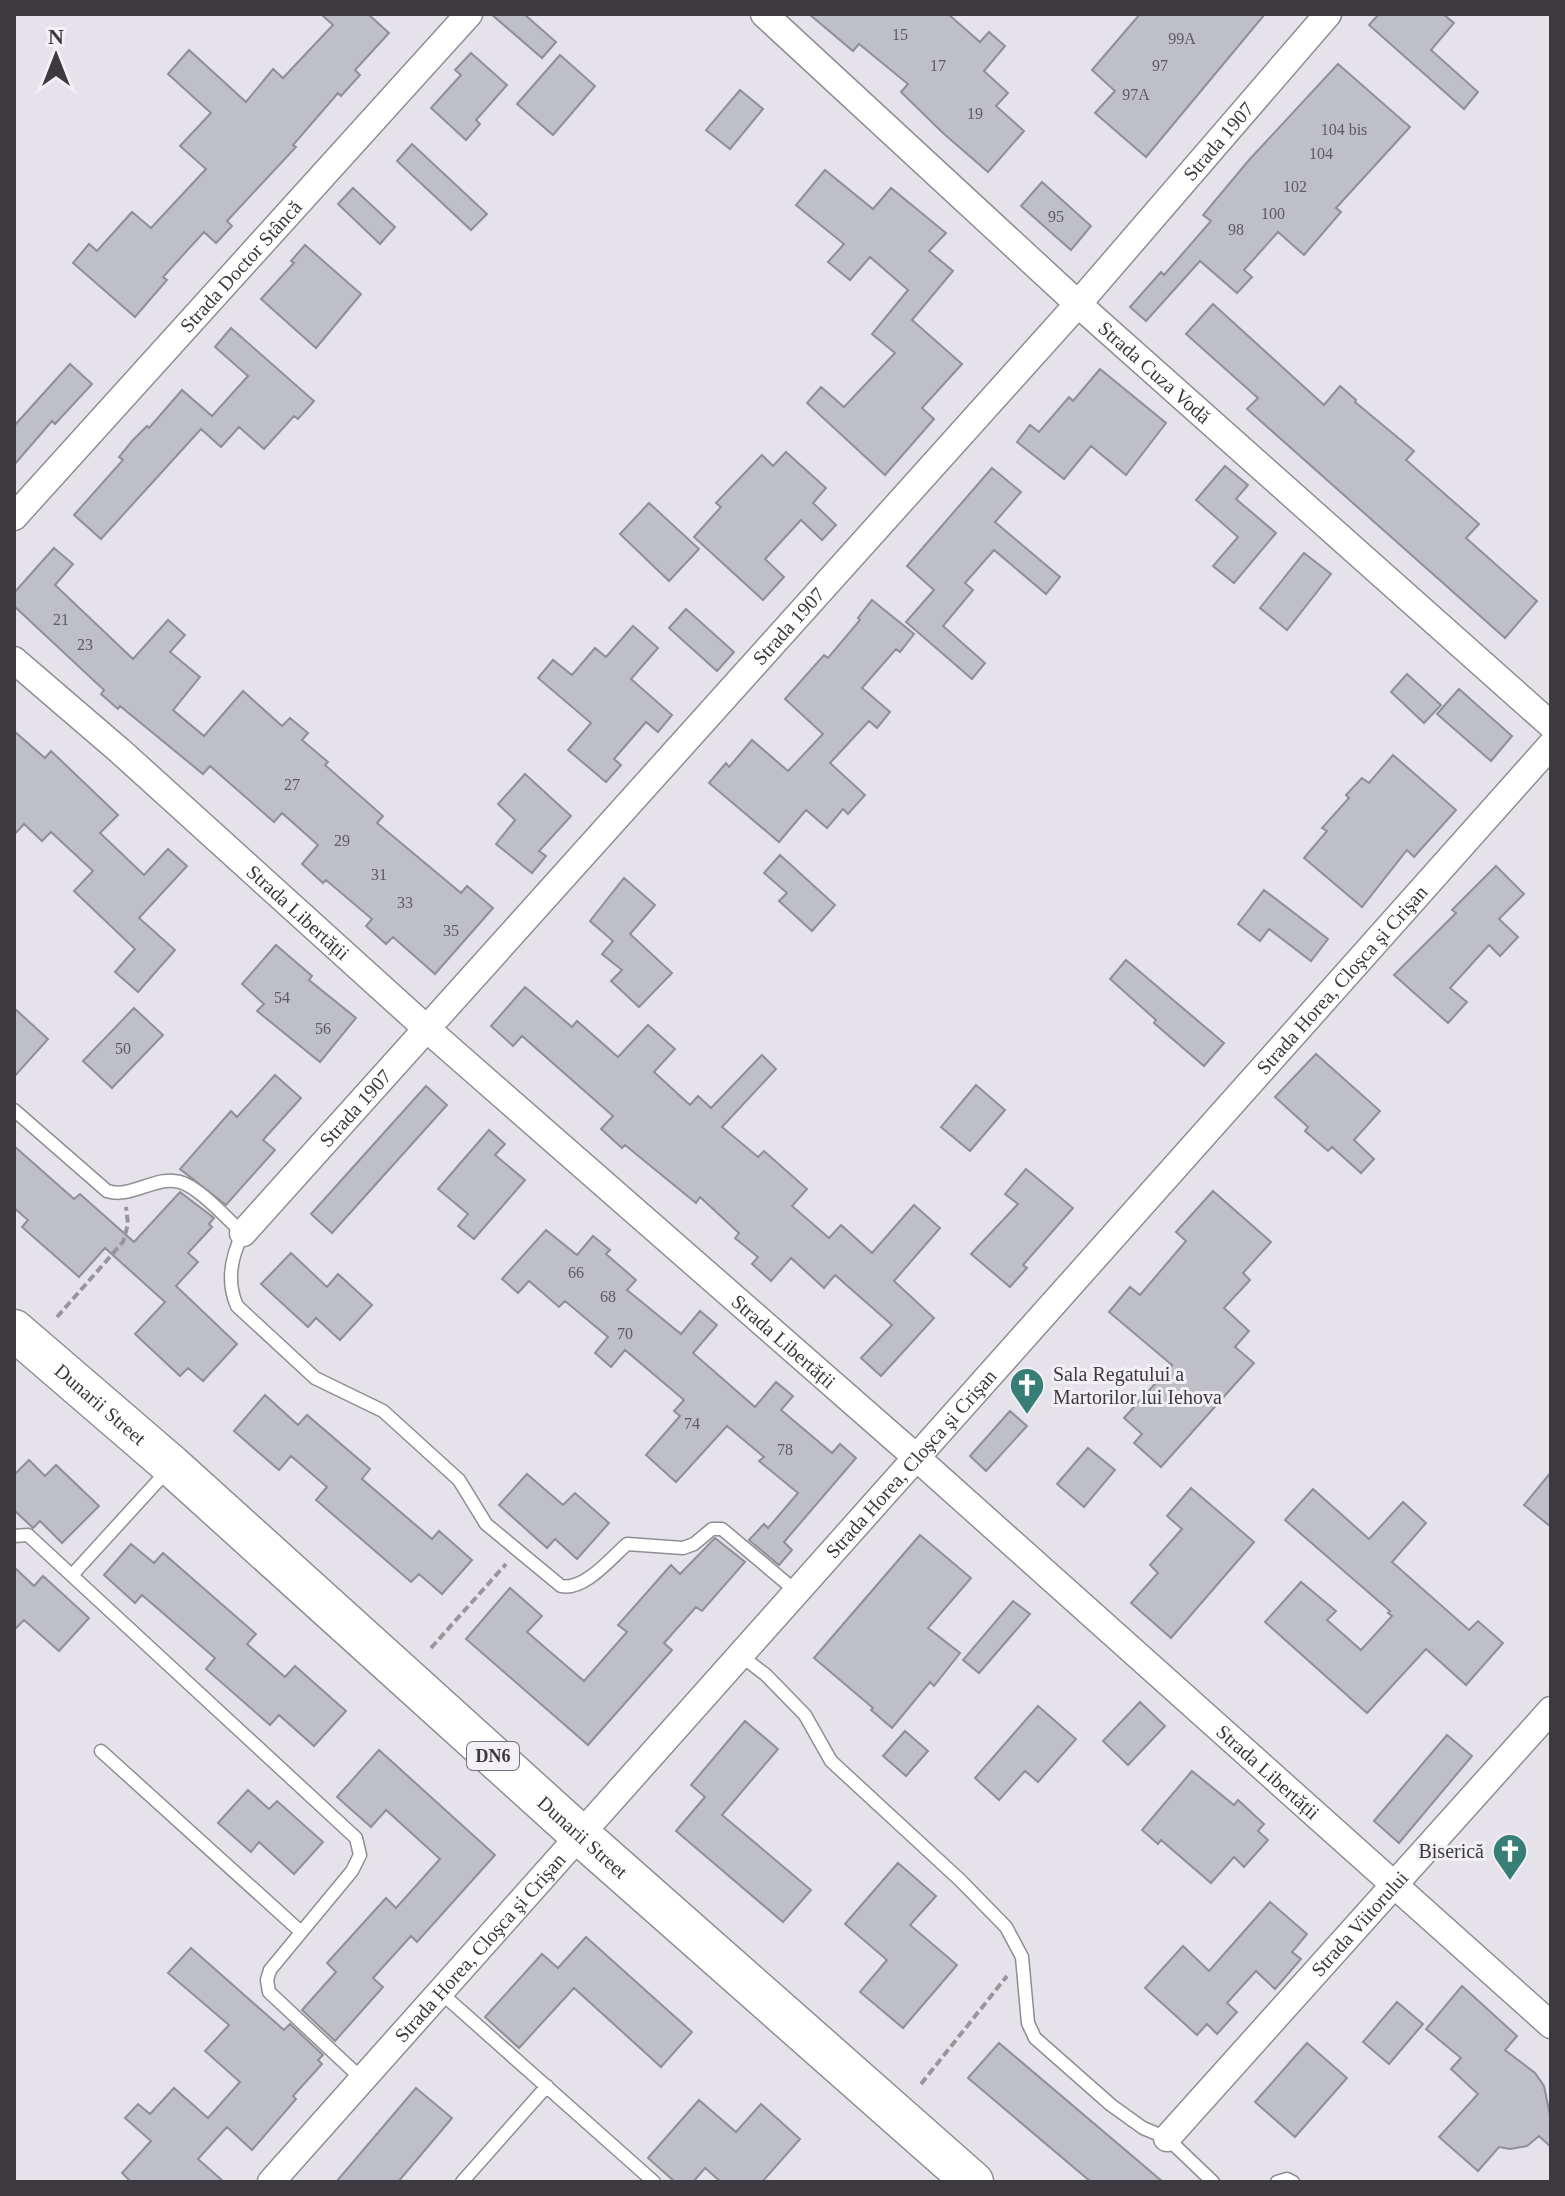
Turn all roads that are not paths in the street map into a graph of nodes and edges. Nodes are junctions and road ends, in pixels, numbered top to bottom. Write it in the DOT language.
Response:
graph roads {
  1 [pos="469,14"];
  2 [pos="764,14"];
  3 [pos="1328,14"];
  4 [pos="1078,304"];
  5 [pos="14,517"];
  6 [pos="14,660"];
  7 [pos="1551,725"];
  8 [pos="1551,745"];
  9 [pos="427,1029"];
  10 [pos="14,1110"];
  11 [pos="243,1233"];
  12 [pos="31,1337"];
  13 [pos="917,1458"];
  14 [pos="172,1466"];
  15 [pos="14,1536"];
  16 [pos="73,1574"];
  17 [pos="797,1592"];
  18 [pos="740,1655"];
  19 [pos="1551,1710"];
  20 [pos="101,1751"];
  21 [pos="579,1834"];
  22 [pos="1394,1884"];
  23 [pos="301,1932"];
  24 [pos="440,1992"];
  25 [pos="1551,2025"];
  26 [pos="362,2079"];
  27 [pos="547,2086"];
  28 [pos="1167,2138"];
  29 [pos="271,2182"];
  30 [pos="462,2182"];
  31 [pos="654,2182"];
  32 [pos="973,2182"];
  33 [pos="1213,2182"];
  34 [pos="1277,2182"];
  35 [pos="1293,2182"];
  1 -- 5 [label="street, Strada Doctor Stâncă"];
  2 -- 4 [label="street, Strada Cuza Vodă"];
  3 -- 4 [label="street, Strada 1907"];
  4 -- 7 [label="street, Strada Cuza Vodă"];
  4 -- 9 [label="street, Strada 1907"];
  6 -- 9 [label="street, Strada Libertății"];
  8 -- 13 [label="street, Strada Horea, Cloşca şi Crişan"];
  9 -- 11 [label="street, Strada 1907"];
  9 -- 13 [label="street, Strada Libertății"];
  10 -- 11 [label="lane"];
  11 -- 17 [label="lane"];
  12 -- 14 [label="main road, Dunarii Street / DN6"];
  13 -- 17 [label="street, Strada Horea, Cloşca şi Crişan"];
  13 -- 22 [label="street, Strada Libertății"];
  14 -- 16 [label="lane"];
  14 -- 21 [label="main road, Dunarii Street / DN6"];
  15 -- 16 [label="lane"];
  16 -- 23 [label="lane"];
  17 -- 18 [label="street, Strada Horea, Cloşca şi Crişan"];
  18 -- 21 [label="street, Strada Horea, Cloşca şi Crişan"];
  18 -- 28 [label="lane"];
  19 -- 22 [label="street, Strada Viitorului"];
  20 -- 23 [label="lane"];
  21 -- 24 [label="street, Strada Horea, Cloşca şi Crişan"];
  21 -- 32 [label="main road, Dunarii Street / DN6"];
  22 -- 25 [label="street, Strada Libertății"];
  22 -- 28 [label="street, Strada Viitorului"];
  23 -- 26 [label="lane"];
  24 -- 26 [label="street, Strada Horea, Cloşca şi Crişan"];
  24 -- 27 [label="lane"];
  26 -- 29 [label="street, Strada Horea, Cloşca şi Crişan"];
  27 -- 30 [label="lane"];
  27 -- 31 [label="lane"];
  28 -- 33 [label="lane"];
  34 -- 35 [label="lane"];
}
